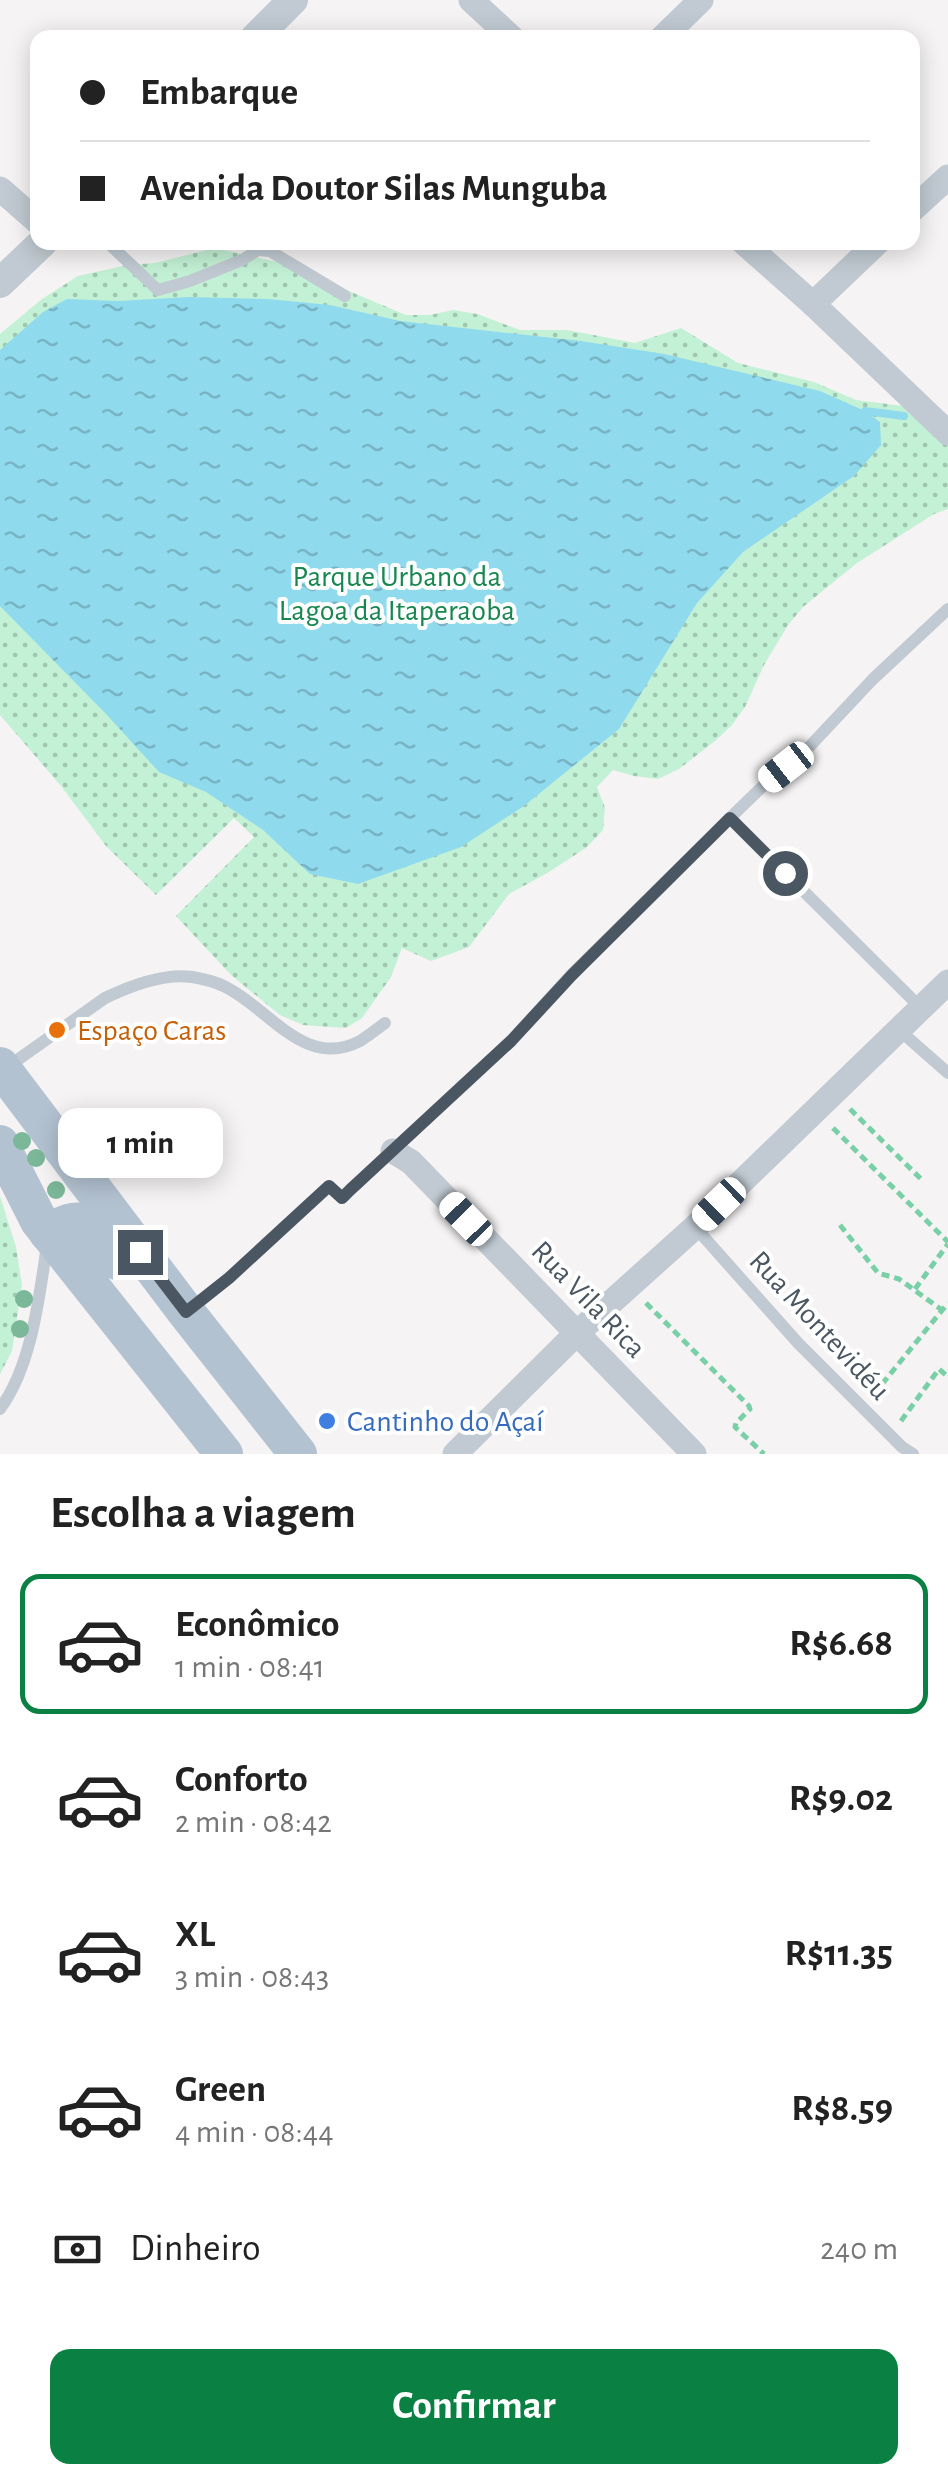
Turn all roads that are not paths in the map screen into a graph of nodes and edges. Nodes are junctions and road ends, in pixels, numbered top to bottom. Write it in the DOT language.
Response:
graph roads {
  1 [pos="293,0"];
  2 [pos="472,0"];
  3 [pos="702,0"];
  4 [pos="263,30"];
  5 [pos="504,30"];
  6 [pos="670,30"];
  7 [pos="948,176"];
  8 [pos="0,189"];
  9 [pos="920,202"];
  10 [pos="30,215"];
  11 [pos="35,250"];
  12 [pos="116,250"];
  13 [pos="258,250"];
  14 [pos="258,250"];
  15 [pos="752,250"];
  16 [pos="870,250"];
  17 [pos="0,283"];
  18 [pos="344,296"];
  19 [pos="813,304"];
  20 [pos="948,433"];
  21 [pos="948,609"];
  22 [pos="730,818"];
  23 [pos="948,982"];
  24 [pos="921,1008"];
  25 [pos="385,1023"];
  26 [pos="898,1029"];
  27 [pos="2,1068"];
  28 [pos="948,1074"];
  29 [pos="0,1144"];
  30 [pos="393,1151"];
  31 [pos="695,1228"];
  32 [pos="48,1233"];
  33 [pos="186,1312"];
  34 [pos="577,1333"];
  35 [pos="0,1409"];
  36 [pos="904,1452"];
  37 [pos="224,1454"];
  38 [pos="298,1454"];
  39 [pos="454,1454"];
  40 [pos="694,1454"];
  1 -- 4 [label="street"];
  2 -- 5 [label="street"];
  3 -- 6 [label="street"];
  7 -- 9 [label="street"];
  8 -- 10 [label="street"];
  11 -- 17 [label="street"];
  12 -- 13 [label="lane"];
  14 -- 18 [label="lane"];
  15 -- 19 [label="street"];
  16 -- 19 [label="street"];
  19 -- 20 [label="street"];
  21 -- 22 [label="lane"];
  22 -- 24 [label="lane"];
  22 -- 30 [label="lane"];
  23 -- 24 [label="street"];
  24 -- 26 [label="street"];
  25 -- 27 [label="lane"];
  26 -- 28 [label="lane"];
  26 -- 31 [label="street"];
  27 -- 33 [label="main road"];
  29 -- 32 [label="main road"];
  30 -- 33 [label="lane"];
  30 -- 34 [label="street, Rua Vila Rica"];
  31 -- 34 [label="street"];
  31 -- 36 [label="lane, Rua Montevidéu"];
  32 -- 33 [label="main road"];
  32 -- 35 [label="lane"];
  32 -- 37 [label="main road"];
  33 -- 38 [label="main road"];
  34 -- 39 [label="street"];
  34 -- 40 [label="street, Rua Vila Rica"];
}
